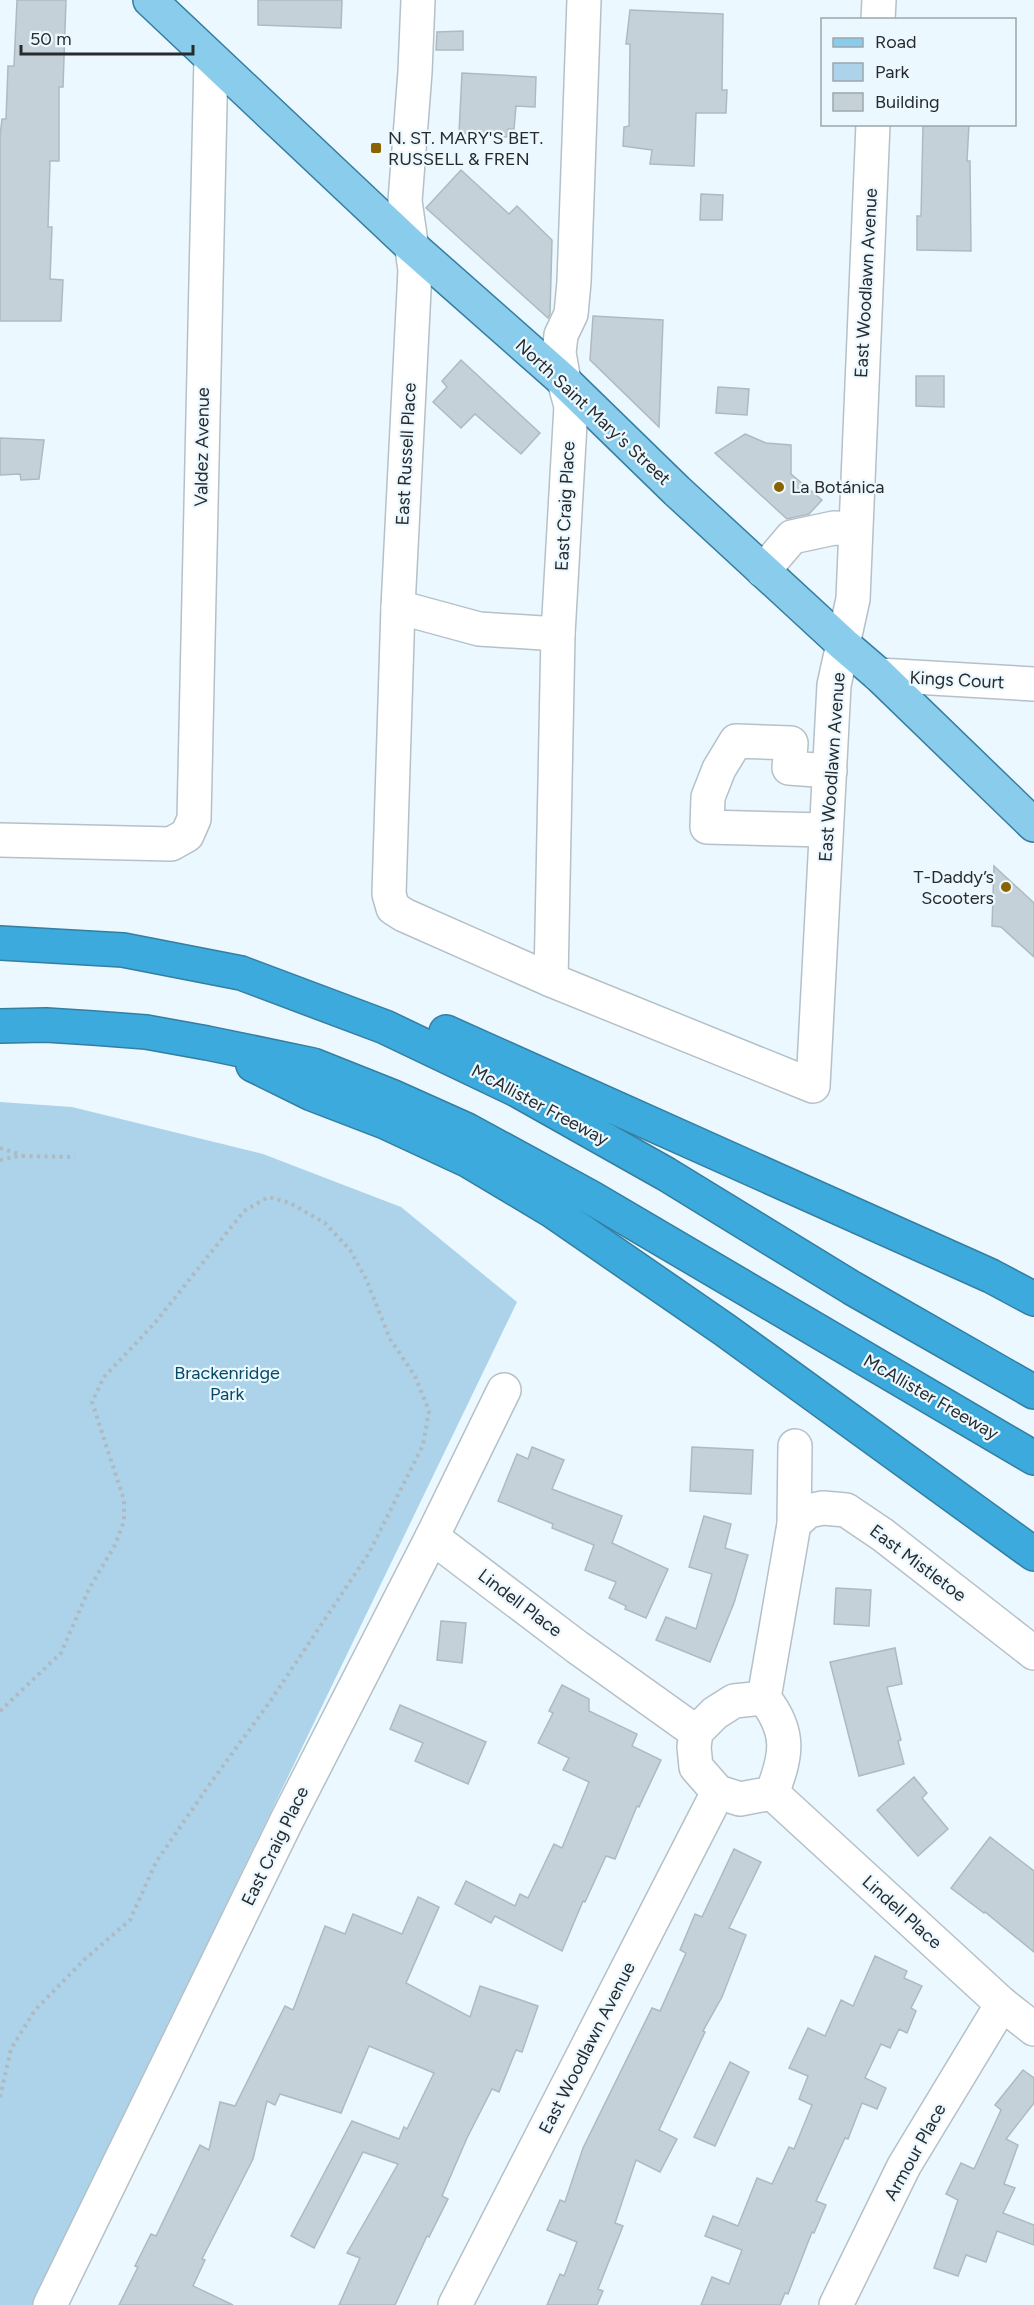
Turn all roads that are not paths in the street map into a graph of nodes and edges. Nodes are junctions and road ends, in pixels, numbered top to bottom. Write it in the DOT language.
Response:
graph roads {
  1 [pos="150,0"];
  2 [pos="418,0"];
  3 [pos="584,0"];
  4 [pos="879,0"];
  5 [pos="878,18"];
  6 [pos="211,58"];
  7 [pos="873,126"];
  8 [pos="410,245"];
  9 [pos="564,381"];
  10 [pos="855,529"];
  11 [pos="764,571"];
  12 [pos="398,607"];
  13 [pos="558,634"];
  14 [pos="843,644"];
  15 [pos="879,675"];
  16 [pos="1034,684"];
  17 [pos="830,771"];
  18 [pos="1034,825"];
  19 [pos="826,830"];
  20 [pos="0,840"];
  21 [pos="0,943"];
  22 [pos="241,973"];
  23 [pos="551,980"];
  24 [pos="0,1026"];
  25 [pos="207,1042"];
  26 [pos="1034,1299"];
  27 [pos="504,1390"];
  28 [pos="1034,1392"];
  29 [pos="795,1446"];
  30 [pos="1034,1458"];
  31 [pos="794,1524"];
  32 [pos="432,1537"];
  33 [pos="1034,1554"];
  34 [pos="1034,1653"];
  35 [pos="764,1698"];
  36 [pos="696,1732"];
  37 [pos="718,1792"];
  38 [pos="772,1793"];
  39 [pos="1002,2004"];
  40 [pos="1034,2030"];
  41 [pos="50,2305"];
  42 [pos="455,2305"];
  43 [pos="836,2305"];
  1 -- 6 [label="main road, North Saint Mary's Street"];
  2 -- 8 [label="street, East Russell Place"];
  3 -- 9 [label="street, East Craig Place"];
  4 -- 5 [label="street"];
  6 -- 8 [label="main road, North Saint Mary's Street"];
  6 -- 20 [label="street, Valdez Avenue"];
  7 -- 10 [label="street, East Woodlawn Avenue"];
  8 -- 9 [label="main road, North Saint Mary's Street"];
  8 -- 12 [label="street, East Russell Place"];
  9 -- 11 [label="main road, North Saint Mary's Street"];
  9 -- 13 [label="street, East Craig Place"];
  10 -- 11 [label="street"];
  10 -- 14 [label="street, East Woodlawn Avenue"];
  11 -- 14 [label="main road, North Saint Mary's Street"];
  12 -- 13 [label="street"];
  12 -- 23 [label="street, East Russell Place"];
  13 -- 23 [label="street, East Craig Place"];
  14 -- 15 [label="main road, North Saint Mary's Street"];
  14 -- 17 [label="street, East Woodlawn Avenue"];
  15 -- 16 [label="street, Kings Court"];
  15 -- 18 [label="main road, North Saint Mary's Street"];
  17 -- 19 [label="street, East Woodlawn Avenue"];
  17 -- 19 [label="street"];
  19 -- 23 [label="street, East Woodlawn Avenue"];
  21 -- 22 [label="highway, McAllister Freeway"];
  22 -- 26 [label="highway"];
  22 -- 28 [label="highway, McAllister Freeway"];
  24 -- 25 [label="highway, McAllister Freeway"];
  25 -- 30 [label="highway, McAllister Freeway"];
  25 -- 33 [label="highway"];
  27 -- 32 [label="street, East Craig Place"];
  29 -- 31 [label="street"];
  31 -- 34 [label="street, East Mistletoe"];
  31 -- 35 [label="street"];
  32 -- 36 [label="street, Lindell Place"];
  32 -- 41 [label="street, East Craig Place"];
  35 -- 36 [label="street"];
  35 -- 38 [label="street"];
  36 -- 37 [label="street"];
  37 -- 38 [label="street"];
  37 -- 42 [label="street, East Woodlawn Avenue"];
  38 -- 39 [label="street, Lindell Place"];
  39 -- 40 [label="street, Lindell Place"];
  39 -- 43 [label="street, Armour Place"];
}
